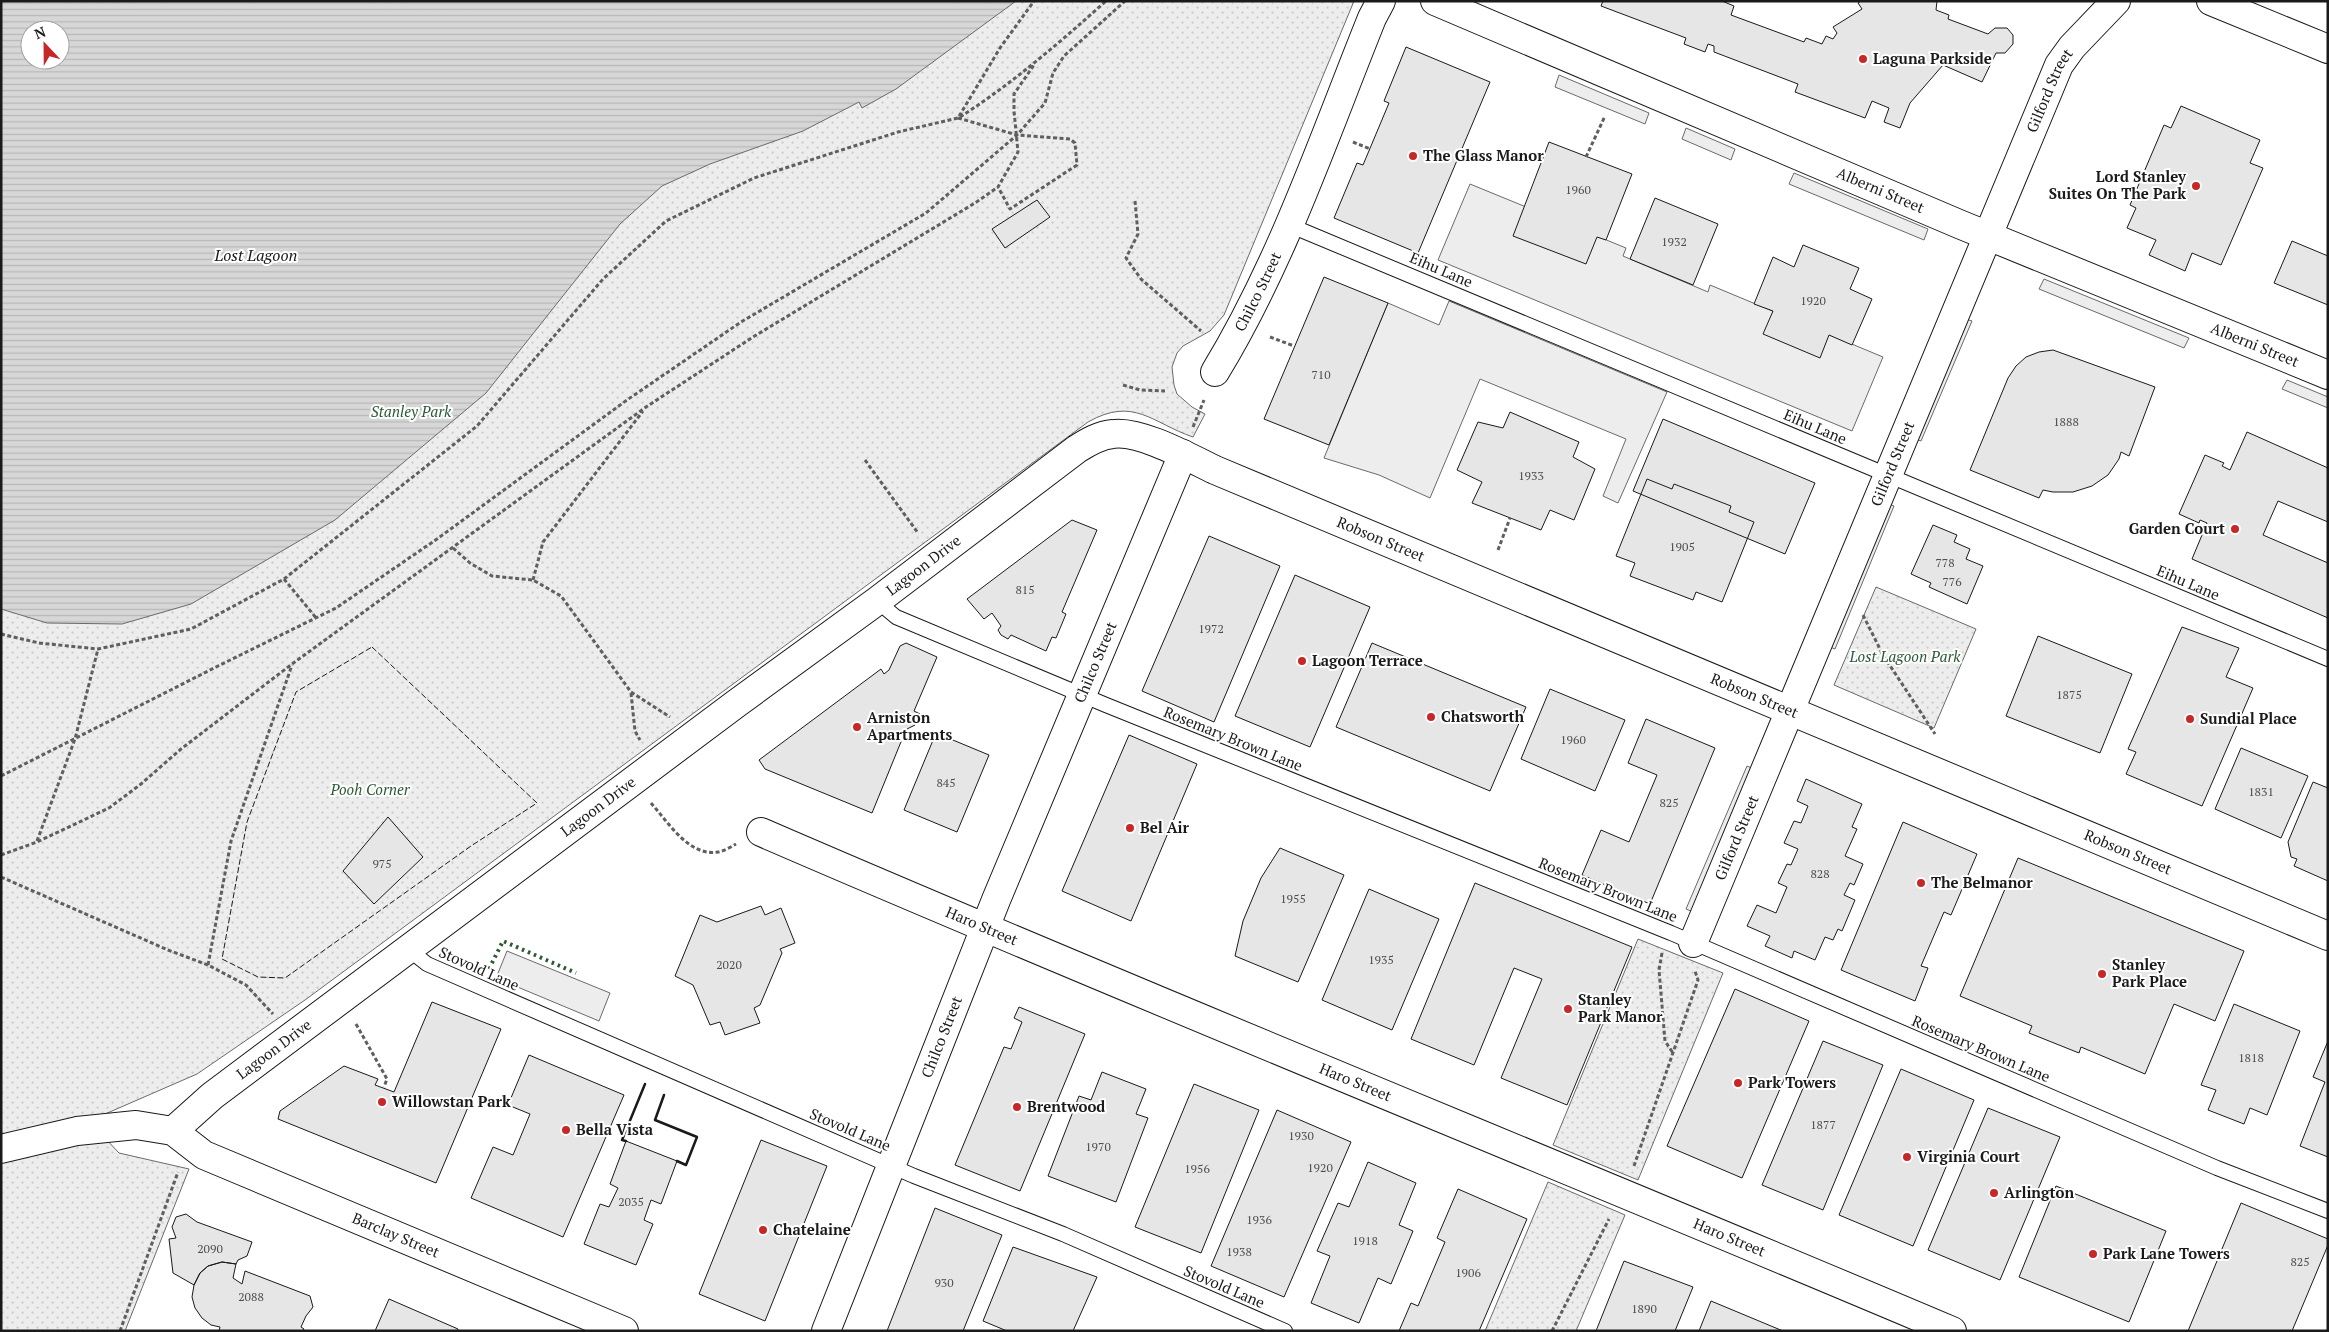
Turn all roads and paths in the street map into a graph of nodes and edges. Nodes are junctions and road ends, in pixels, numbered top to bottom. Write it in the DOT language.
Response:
graph roads {
  1 [pos="1034,1"];
  2 [pos="1106,1"];
  3 [pos="1125,1"];
  4 [pos="1381,1"];
  5 [pos="1435,1"];
  6 [pos="2116,1"];
  7 [pos="2211,1"];
  8 [pos="2328,49"];
  9 [pos="1034,65"];
  10 [pos="1604,116"];
  11 [pos="958,118"];
  12 [pos="1017,135"];
  13 [pos="1353,142"];
  14 [pos="1370,148"];
  15 [pos="1586,156"];
  16 [pos="998,187"];
  17 [pos="1135,201"];
  18 [pos="1289,225"];
  19 [pos="1989,235"];
  20 [pos="1201,332"];
  21 [pos="1270,337"];
  22 [pos="1294,346"];
  23 [pos="1215,372"];
  24 [pos="2328,376"];
  25 [pos="1123,385"];
  26 [pos="1165,391"];
  27 [pos="646,408"];
  28 [pos="1182,454"];
  29 [pos="865,460"];
  30 [pos="1887,475"];
  31 [pos="1510,518"];
  32 [pos="922,538"];
  33 [pos="453,548"];
  34 [pos="1498,550"];
  35 [pos="284,579"];
  36 [pos="533,580"];
  37 [pos="877,601"];
  38 [pos="1859,607"];
  39 [pos="317,620"];
  40 [pos="1,634"];
  41 [pos="98,649"];
  42 [pos="2328,659"];
  43 [pos="292,664"];
  44 [pos="631,692"];
  45 [pos="1083,696"];
  46 [pos="1790,710"];
  47 [pos="675,720"];
  48 [pos="1935,734"];
  49 [pos="75,739"];
  50 [pos="643,746"];
  51 [pos="1,776"];
  52 [pos="646,798"];
  53 [pos="761,832"];
  54 [pos="37,842"];
  55 [pos="717,852"];
  56 [pos="1,855"];
  57 [pos="1,877"];
  58 [pos="985,929"];
  59 [pos="2328,936"];
  60 [pos="1682,938"];
  61 [pos="408,949"];
  62 [pos="208,964"];
  63 [pos="277,1017"];
  64 [pos="355,1024"];
  65 [pos="1674,1054"];
  66 [pos="384,1087"];
  67 [pos="173,1131"];
  68 [pos="1,1149"];
  69 [pos="182,1166"];
  70 [pos="892,1166"];
  71 [pos="1633,1167"];
  72 [pos="2328,1211"];
  73 [pos="1610,1218"];
  74 [pos="120,1331"];
  75 [pos="624,1331"];
  76 [pos="826,1331"];
  77 [pos="1285,1331"];
  78 [pos="1552,1331"];
  79 [pos="1952,1331"];
  1 -- 11 [label="path"];
  2 -- 9 [label="path"];
  3 -- 12 [label="path"];
  4 -- 18 [label="main road, Chilco Street"];
  5 -- 19 [label="main road, Alberni Street"];
  6 -- 19 [label="main road, Gilford Street"];
  7 -- 8 [label="main road"];
  9 -- 11 [label="path"];
  9 -- 12 [label="path"];
  10 -- 15 [label="path"];
  11 -- 12 [label="path"];
  11 -- 35 [label="path"];
  12 -- 16 [label="path"];
  12 -- 16 [label="path"];
  12 -- 39 [label="path"];
  13 -- 14 [label="path"];
  16 -- 27 [label="path"];
  17 -- 20 [label="path"];
  18 -- 23 [label="main road, Chilco Street"];
  18 -- 30 [label="lane, Eihu Lane"];
  19 -- 24 [label="main road, Alberni Street"];
  19 -- 30 [label="main road, Gilford Street"];
  21 -- 22 [label="path"];
  23 -- 28 [label="path"];
  25 -- 26 [label="path"];
  27 -- 33 [label="path"];
  27 -- 36 [label="path"];
  28 -- 37 [label="main road, Lagoon Drive"];
  28 -- 45 [label="main road, Chilco Street"];
  28 -- 46 [label="main road, Robson Street"];
  29 -- 32 [label="path"];
  30 -- 42 [label="lane, Eihu Lane"];
  30 -- 46 [label="main road, Gilford Street"];
  31 -- 34 [label="path"];
  33 -- 36 [label="path"];
  33 -- 43 [label="path"];
  35 -- 39 [label="path"];
  35 -- 41 [label="path"];
  36 -- 44 [label="path"];
  37 -- 45 [label="lane, Rosemary Brown Lane"];
  37 -- 61 [label="main road, Lagoon Drive"];
  38 -- 48 [label="path"];
  39 -- 49 [label="path"];
  40 -- 41 [label="path"];
  41 -- 49 [label="path"];
  43 -- 54 [label="path"];
  43 -- 62 [label="path"];
  44 -- 47 [label="path"];
  44 -- 50 [label="path"];
  45 -- 58 [label="main road, Chilco Street"];
  45 -- 60 [label="lane, Rosemary Brown Lane"];
  46 -- 59 [label="main road, Robson Street"];
  46 -- 60 [label="main road, Gilford Street"];
  49 -- 51 [label="path"];
  49 -- 54 [label="path"];
  52 -- 55 [label="path"];
  53 -- 58 [label="main road, Haro Street"];
  54 -- 56 [label="path"];
  57 -- 62 [label="path"];
  58 -- 70 [label="main road, Chilco Street"];
  58 -- 79 [label="main road, Haro Street"];
  60 -- 65 [label="path"];
  60 -- 65 [label="path"];
  60 -- 72 [label="lane, Rosemary Brown Lane"];
  61 -- 67 [label="main road, Lagoon Drive"];
  61 -- 70 [label="lane, Stovold Lane"];
  62 -- 63 [label="path"];
  64 -- 66 [label="path"];
  65 -- 71 [label="path"];
  67 -- 68 [label="main road"];
  67 -- 75 [label="main road, Barclay Street"];
  69 -- 74 [label="path"];
  70 -- 76 [label="main road, Chilco Street"];
  70 -- 77 [label="lane, Stovold Lane"];
  73 -- 78 [label="path"];
}
